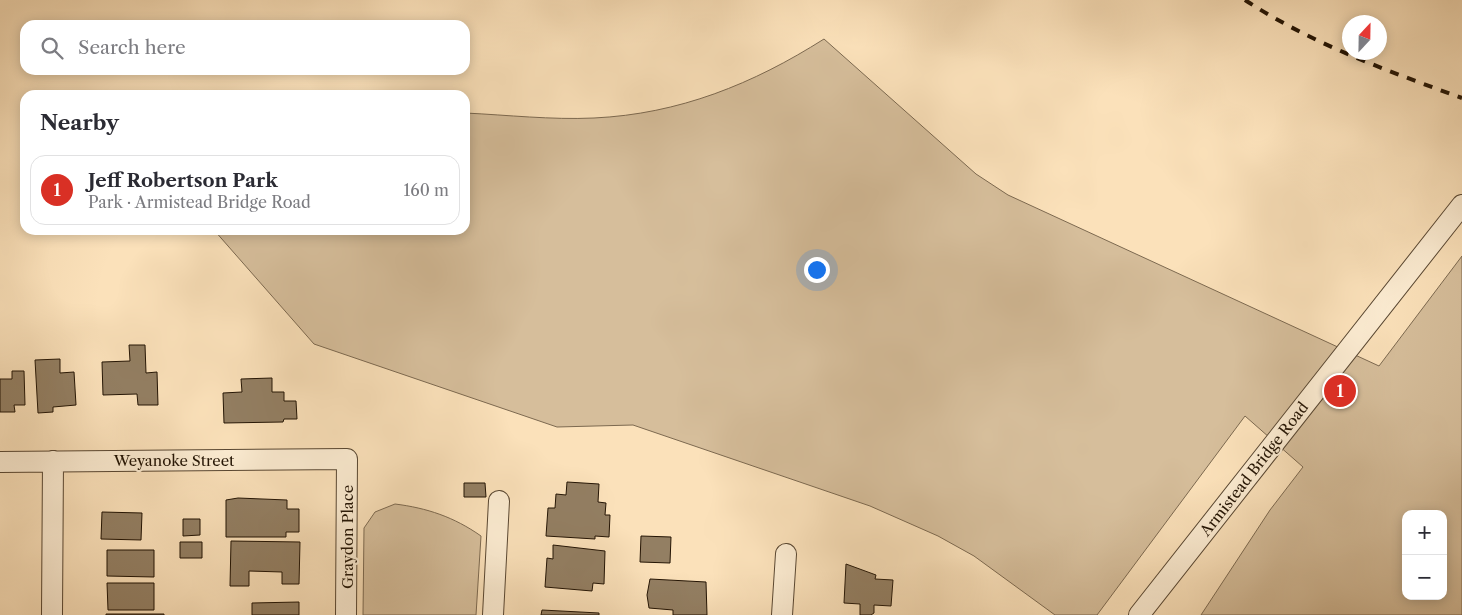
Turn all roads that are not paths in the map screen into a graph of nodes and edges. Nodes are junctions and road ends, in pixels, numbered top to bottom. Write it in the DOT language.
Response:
graph roads {
  1 [pos="1462,205"];
  2 [pos="347,459"];
  3 [pos="53,461"];
  4 [pos="0,462"];
  5 [pos="499,500"];
  6 [pos="786,554"];
  7 [pos="52,615"];
  8 [pos="346,615"];
  9 [pos="492,615"];
  10 [pos="782,615"];
  11 [pos="1139,615"];
  1 -- 11 [label="street, Armistead Bridge Road"];
  2 -- 3 [label="street, Weyanoke Street"];
  2 -- 8 [label="street, Graydon Place"];
  3 -- 4 [label="street, Weyanoke Street"];
  3 -- 7 [label="street"];
  5 -- 9 [label="street"];
  6 -- 10 [label="street"];
}
